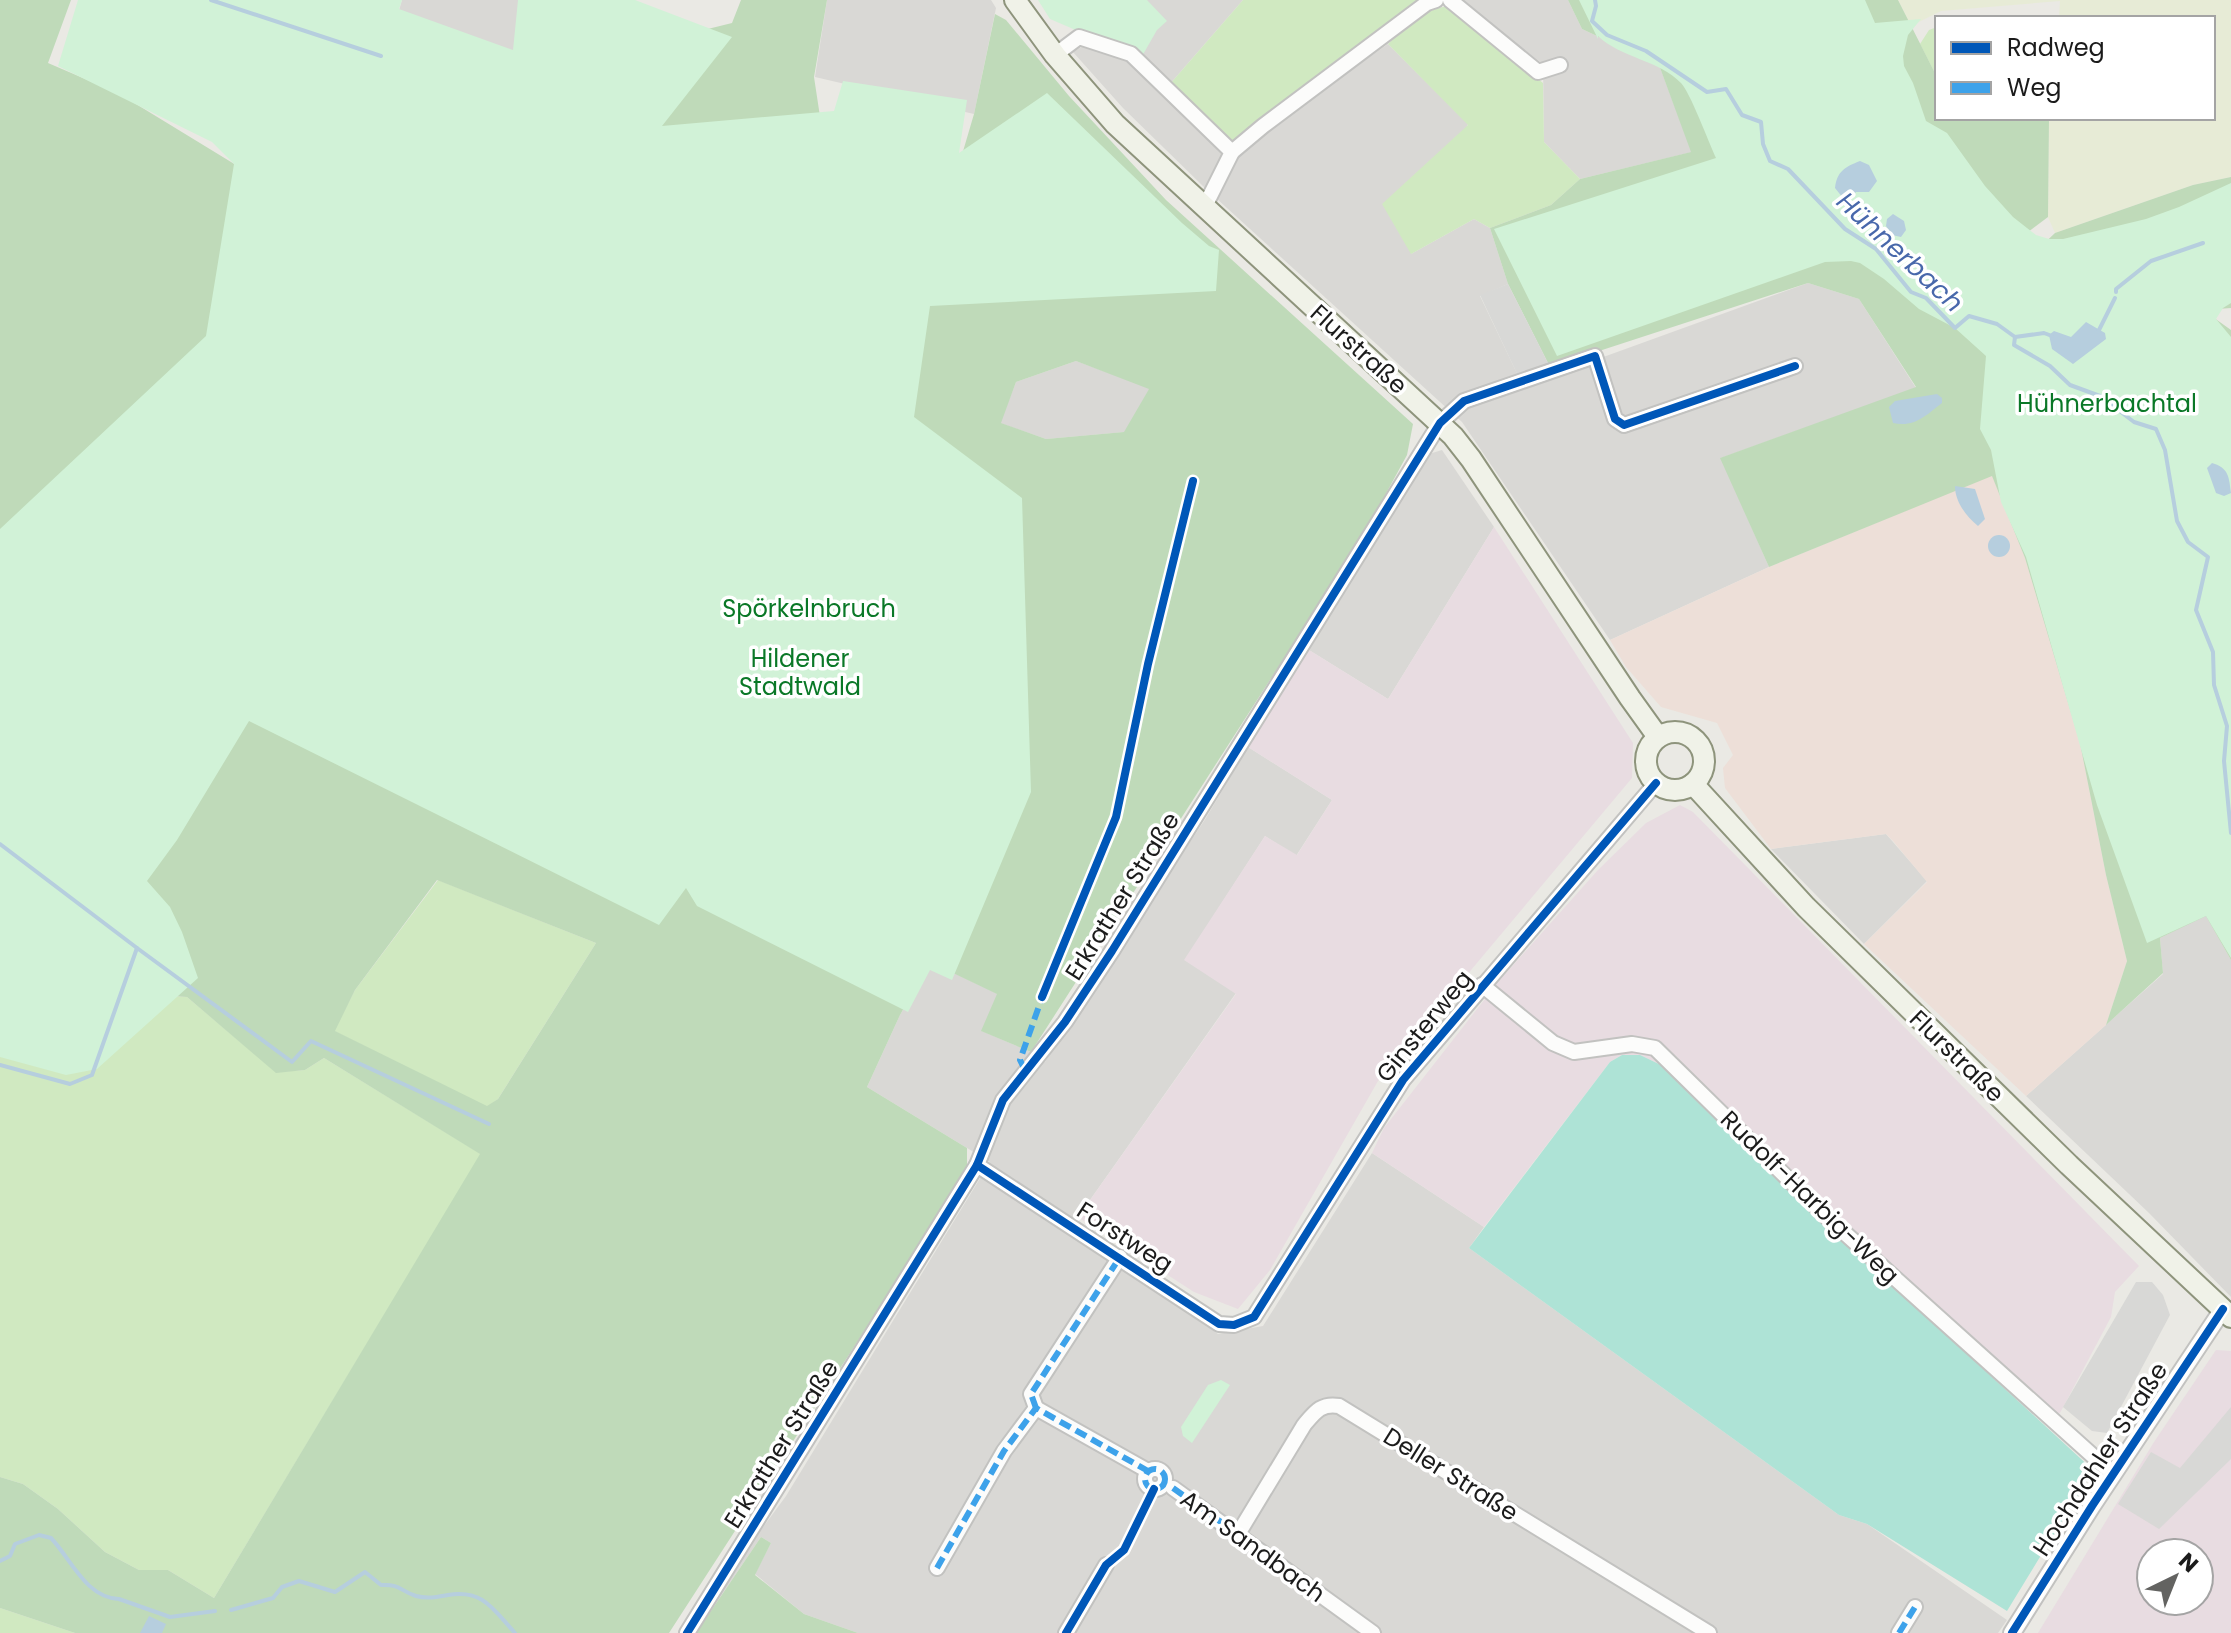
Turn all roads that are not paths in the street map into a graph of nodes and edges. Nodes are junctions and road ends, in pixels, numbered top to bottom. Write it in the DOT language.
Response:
graph roads {
  1 [pos="1015,0"];
  2 [pos="1436,0"];
  3 [pos="1450,0"];
  4 [pos="1055,55"];
  5 [pos="1560,65"];
  6 [pos="1232,152"];
  7 [pos="1204,208"];
  8 [pos="1795,366"];
  9 [pos="1440,423"];
  10 [pos="1658,737"];
  11 [pos="1656,783"];
  12 [pos="1693,784"];
  13 [pos="1482,985"];
  14 [pos="977,1165"];
  15 [pos="1120,1257"];
  16 [pos="2228,1308"];
  17 [pos="1254,1317"];
  18 [pos="1036,1408"];
  19 [pos="1148,1471"];
  20 [pos="2113,1474"];
  21 [pos="1173,1488"];
  22 [pos="1238,1534"];
  23 [pos="1106,1565"];
  24 [pos="937,1568"];
  25 [pos="1915,1607"];
  26 [pos="687,1633"];
  27 [pos="1066,1633"];
  28 [pos="1373,1633"];
  29 [pos="1709,1633"];
  30 [pos="1899,1633"];
  31 [pos="2012,1633"];
  1 -- 4 [label="main road, Flurstraße"];
  2 -- 6 [label="street"];
  3 -- 5 [label="street"];
  4 -- 6 [label="street"];
  4 -- 7 [label="main road, Flurstraße"];
  6 -- 7 [label="street"];
  7 -- 9 [label="main road, Flurstraße"];
  8 -- 9 [label="street, Erkrather Straße"];
  9 -- 10 [label="main road, Flurstraße"];
  9 -- 14 [label="street, Erkrather Straße"];
  10 -- 11 [label="main road"];
  10 -- 12 [label="main road"];
  11 -- 12 [label="main road"];
  11 -- 13 [label="street, Ginsterweg"];
  12 -- 16 [label="main road, Flurstraße"];
  13 -- 17 [label="street, Ginsterweg"];
  13 -- 20 [label="street, Rudolf-Harbig-Weg"];
  14 -- 15 [label="street, Forstweg"];
  14 -- 26 [label="street, Erkrather Straße"];
  15 -- 17 [label="street, Forstweg"];
  15 -- 18 [label="street"];
  16 -- 20 [label="street, Hochdahler Straße"];
  18 -- 19 [label="street"];
  18 -- 24 [label="street"];
  20 -- 31 [label="street, Hochdahler Straße"];
  21 -- 22 [label="street, Am Sandbach"];
  22 -- 28 [label="street, Am Sandbach"];
  22 -- 29 [label="street, Deller Straße"];
  23 -- 27 [label="street"];
  25 -- 30 [label="street"];
}
